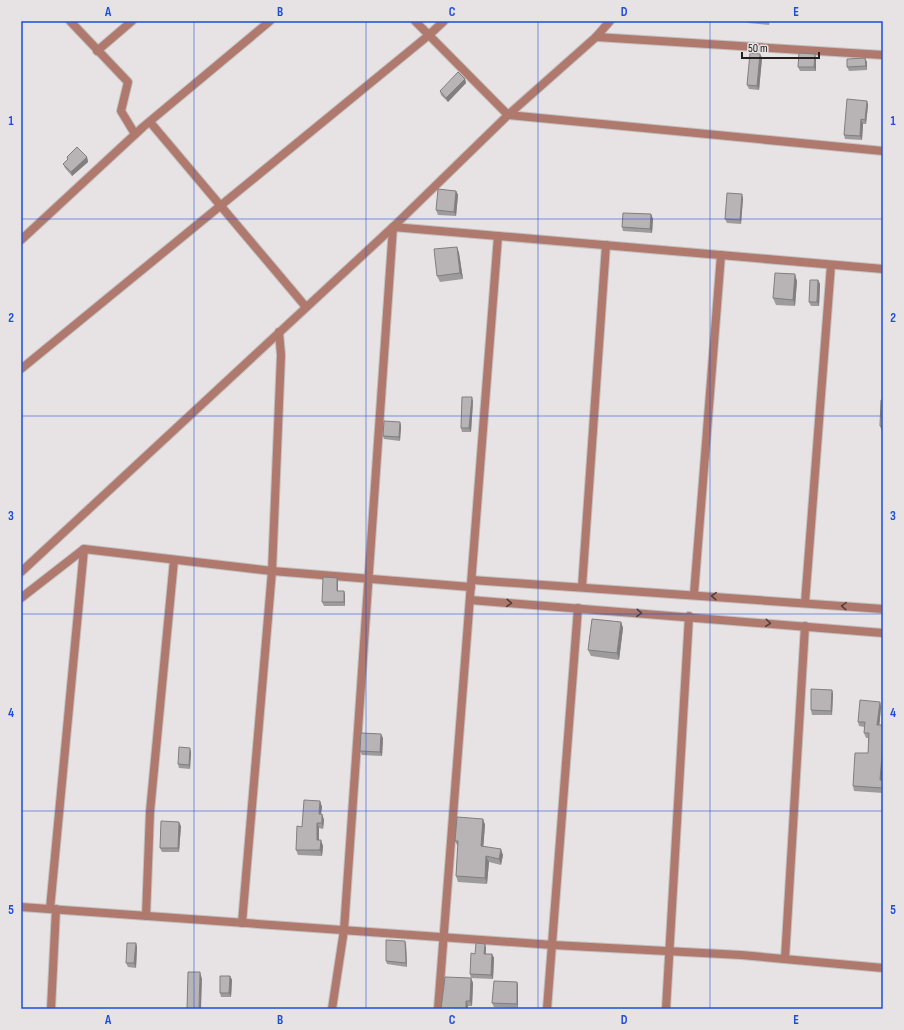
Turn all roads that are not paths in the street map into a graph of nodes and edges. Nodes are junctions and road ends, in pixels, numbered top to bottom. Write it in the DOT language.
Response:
graph roads {
  1 [pos="70,21"];
  2 [pos="132,21"];
  3 [pos="270,21"];
  4 [pos="415,21"];
  5 [pos="444,21"];
  6 [pos="610,21"];
  7 [pos="429,35"];
  8 [pos="596,37"];
  9 [pos="97,51"];
  10 [pos="883,55"];
  11 [pos="508,115"];
  12 [pos="150,122"];
  13 [pos="135,134"];
  14 [pos="883,151"];
  15 [pos="221,206"];
  16 [pos="393,227"];
  17 [pos="498,236"];
  18 [pos="21,240"];
  19 [pos="606,245"];
  20 [pos="721,255"];
  21 [pos="831,265"];
  22 [pos="883,269"];
  23 [pos="306,307"];
  24 [pos="279,332"];
  25 [pos="21,369"];
  26 [pos="84,549"];
  27 [pos="174,560"];
  28 [pos="272,571"];
  29 [pos="21,572"];
  30 [pos="369,578"];
  31 [pos="471,584"];
  32 [pos="582,587"];
  33 [pos="694,594"];
  34 [pos="21,598"];
  35 [pos="470,600"];
  36 [pos="805,603"];
  37 [pos="578,608"];
  38 [pos="883,609"];
  39 [pos="690,616"];
  40 [pos="804,626"];
  41 [pos="883,633"];
  42 [pos="21,907"];
  43 [pos="53,909"];
  44 [pos="146,916"];
  45 [pos="242,923"];
  46 [pos="344,930"];
  47 [pos="443,937"];
  48 [pos="553,945"];
  49 [pos="670,951"];
  50 [pos="785,959"];
  51 [pos="883,968"];
  52 [pos="51,1009"];
  53 [pos="332,1009"];
  54 [pos="438,1009"];
  55 [pos="547,1009"];
  56 [pos="666,1009"];
  1 -- 9 [label="street"];
  2 -- 9 [label="street"];
  3 -- 12 [label="street"];
  4 -- 7 [label="street"];
  5 -- 7 [label="street"];
  6 -- 8 [label="street"];
  7 -- 11 [label="street"];
  7 -- 15 [label="street"];
  8 -- 10 [label="street"];
  8 -- 11 [label="street"];
  9 -- 13 [label="street"];
  11 -- 14 [label="street"];
  11 -- 16 [label="street"];
  12 -- 13 [label="street"];
  12 -- 15 [label="street"];
  13 -- 18 [label="street"];
  15 -- 23 [label="street"];
  15 -- 25 [label="street"];
  16 -- 17 [label="street"];
  16 -- 23 [label="street"];
  16 -- 30 [label="street"];
  17 -- 19 [label="street"];
  17 -- 31 [label="street"];
  19 -- 20 [label="street"];
  19 -- 32 [label="street"];
  20 -- 21 [label="street"];
  20 -- 33 [label="street"];
  21 -- 22 [label="street"];
  21 -- 36 [label="street"];
  23 -- 24 [label="street"];
  24 -- 28 [label="street"];
  24 -- 29 [label="street"];
  26 -- 27 [label="street"];
  26 -- 34 [label="street"];
  26 -- 43 [label="street"];
  27 -- 28 [label="street"];
  27 -- 44 [label="street"];
  28 -- 30 [label="street"];
  28 -- 45 [label="street"];
  30 -- 31 [label="street"];
  30 -- 46 [label="street"];
  31 -- 32 [label="street"];
  31 -- 35 [label="street"];
  32 -- 33 [label="street"];
  36 -- 33 [label="street, one-way"];
  35 -- 37 [label="street, one-way"];
  35 -- 47 [label="street"];
  38 -- 36 [label="street, one-way"];
  37 -- 39 [label="street, one-way"];
  37 -- 48 [label="street"];
  39 -- 40 [label="street, one-way"];
  39 -- 49 [label="street"];
  40 -- 41 [label="street"];
  40 -- 50 [label="street"];
  42 -- 43 [label="street"];
  43 -- 44 [label="street"];
  43 -- 52 [label="street"];
  44 -- 45 [label="street"];
  45 -- 46 [label="street"];
  46 -- 47 [label="street"];
  46 -- 53 [label="street"];
  47 -- 48 [label="street"];
  47 -- 54 [label="street"];
  48 -- 49 [label="street"];
  48 -- 55 [label="street"];
  49 -- 50 [label="street"];
  49 -- 56 [label="street"];
  50 -- 51 [label="street"];
}
